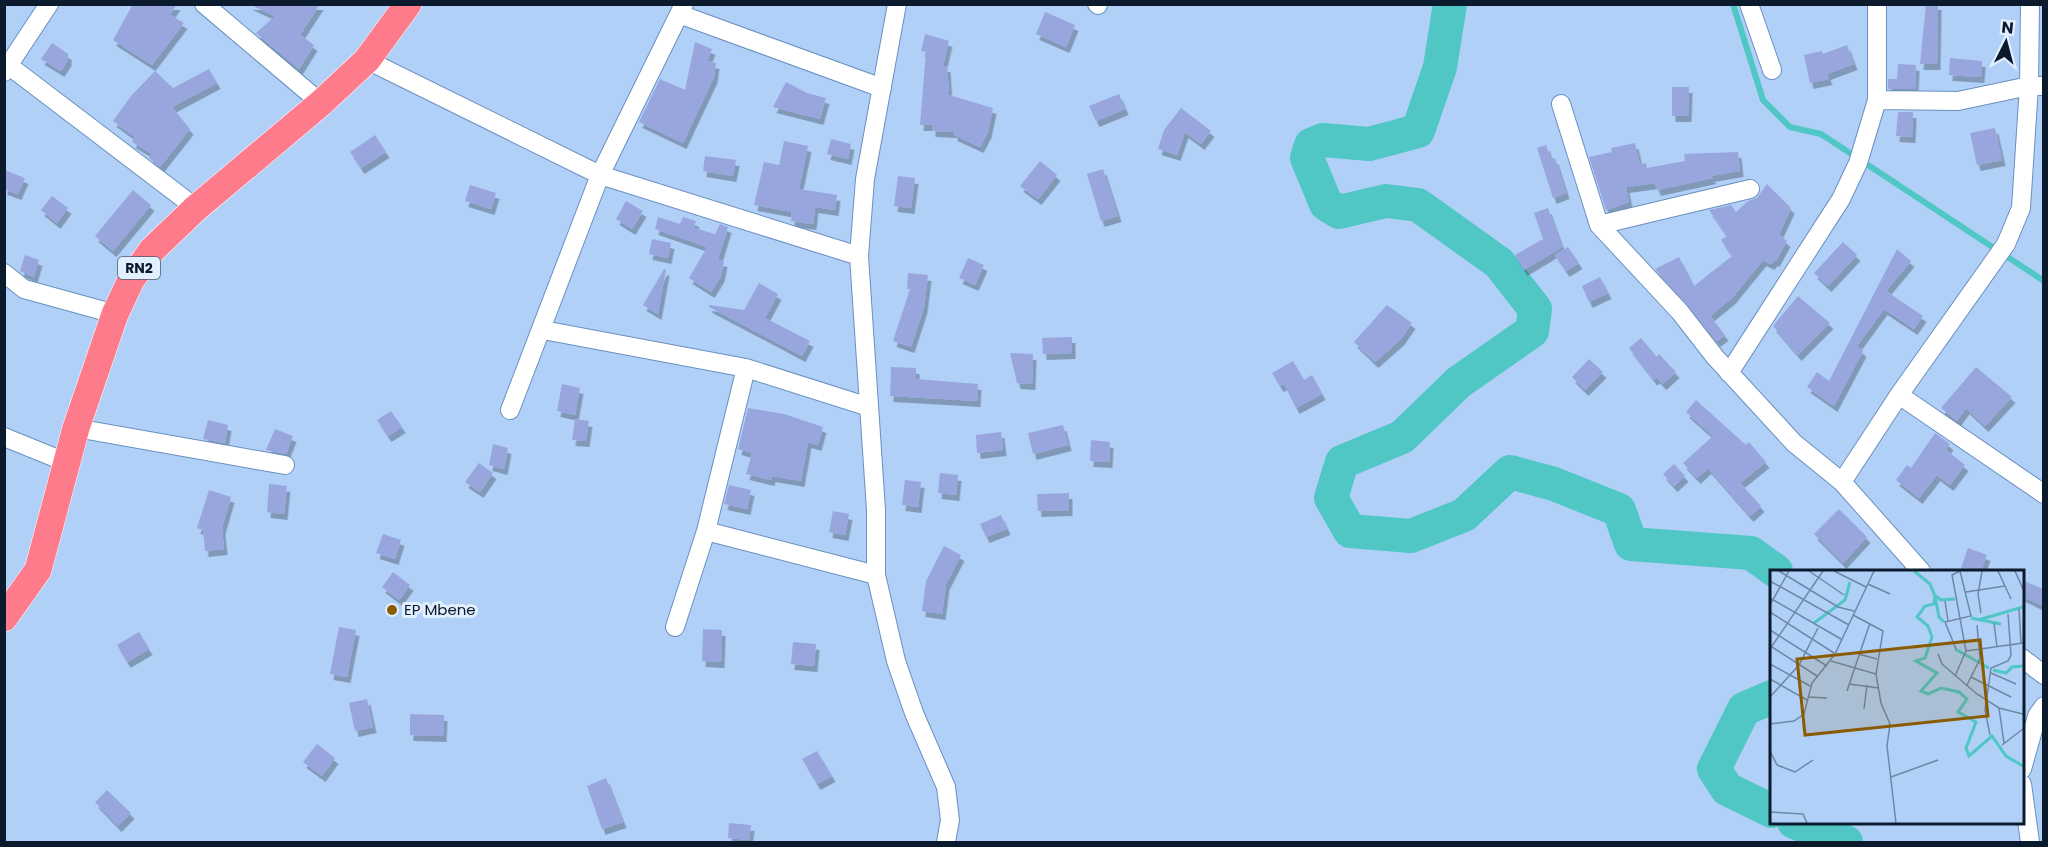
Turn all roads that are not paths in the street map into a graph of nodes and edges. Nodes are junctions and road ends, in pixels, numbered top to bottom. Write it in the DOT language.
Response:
graph roads {
  1 [pos="49,4"];
  2 [pos="204,4"];
  3 [pos="408,4"];
  4 [pos="897,4"];
  5 [pos="1749,4"];
  6 [pos="1877,4"];
  7 [pos="2030,4"];
  8 [pos="681,9"];
  9 [pos="367,60"];
  10 [pos="6,67"];
  11 [pos="1772,70"];
  12 [pos="2036,86"];
  13 [pos="882,88"];
  14 [pos="1877,100"];
  15 [pos="321,103"];
  16 [pos="1561,104"];
  17 [pos="600,175"];
  18 [pos="1750,189"];
  19 [pos="196,208"];
  20 [pos="1599,225"];
  21 [pos="859,256"];
  22 [pos="4,273"];
  23 [pos="115,314"];
  24 [pos="543,330"];
  25 [pos="746,368"];
  26 [pos="1729,373"];
  27 [pos="1899,395"];
  28 [pos="869,407"];
  29 [pos="510,410"];
  30 [pos="76,428"];
  31 [pos="4,437"];
  32 [pos="68,464"];
  33 [pos="285,465"];
  34 [pos="1842,482"];
  35 [pos="2043,494"];
  36 [pos="706,531"];
  37 [pos="1920,570"];
  38 [pos="876,575"];
  39 [pos="4,618"];
  40 [pos="675,627"];
  41 [pos="2024,660"];
  42 [pos="2043,675"];
  43 [pos="2043,706"];
  44 [pos="2024,762"];
  45 [pos="2024,799"];
  46 [pos="946,843"];
  47 [pos="2030,843"];
  1 -- 10 [label="street"];
  2 -- 15 [label="street"];
  3 -- 9 [label="highway, RN2"];
  4 -- 13 [label="street"];
  5 -- 11 [label="street"];
  6 -- 14 [label="street"];
  7 -- 12 [label="street"];
  8 -- 13 [label="street"];
  8 -- 17 [label="street"];
  9 -- 15 [label="highway, RN2"];
  9 -- 17 [label="street"];
  10 -- 19 [label="street"];
  12 -- 14 [label="street"];
  12 -- 27 [label="street"];
  13 -- 21 [label="street"];
  14 -- 26 [label="street"];
  15 -- 19 [label="highway, RN2"];
  16 -- 20 [label="street"];
  17 -- 21 [label="street"];
  17 -- 24 [label="street"];
  18 -- 20 [label="street"];
  19 -- 23 [label="highway, RN2"];
  20 -- 26 [label="street"];
  21 -- 28 [label="street"];
  22 -- 23 [label="street"];
  23 -- 30 [label="highway, RN2"];
  24 -- 25 [label="street"];
  24 -- 29 [label="street"];
  25 -- 28 [label="street"];
  25 -- 36 [label="street"];
  26 -- 34 [label="street"];
  27 -- 34 [label="street"];
  27 -- 35 [label="street"];
  28 -- 38 [label="street"];
  30 -- 32 [label="highway, RN2"];
  30 -- 33 [label="street"];
  31 -- 32 [label="street"];
  32 -- 39 [label="highway, RN2"];
  34 -- 37 [label="street"];
  36 -- 38 [label="street"];
  36 -- 40 [label="street"];
  38 -- 46 [label="street"];
  41 -- 42 [label="street"];
  43 -- 44 [label="street"];
  45 -- 47 [label="street"];
}
